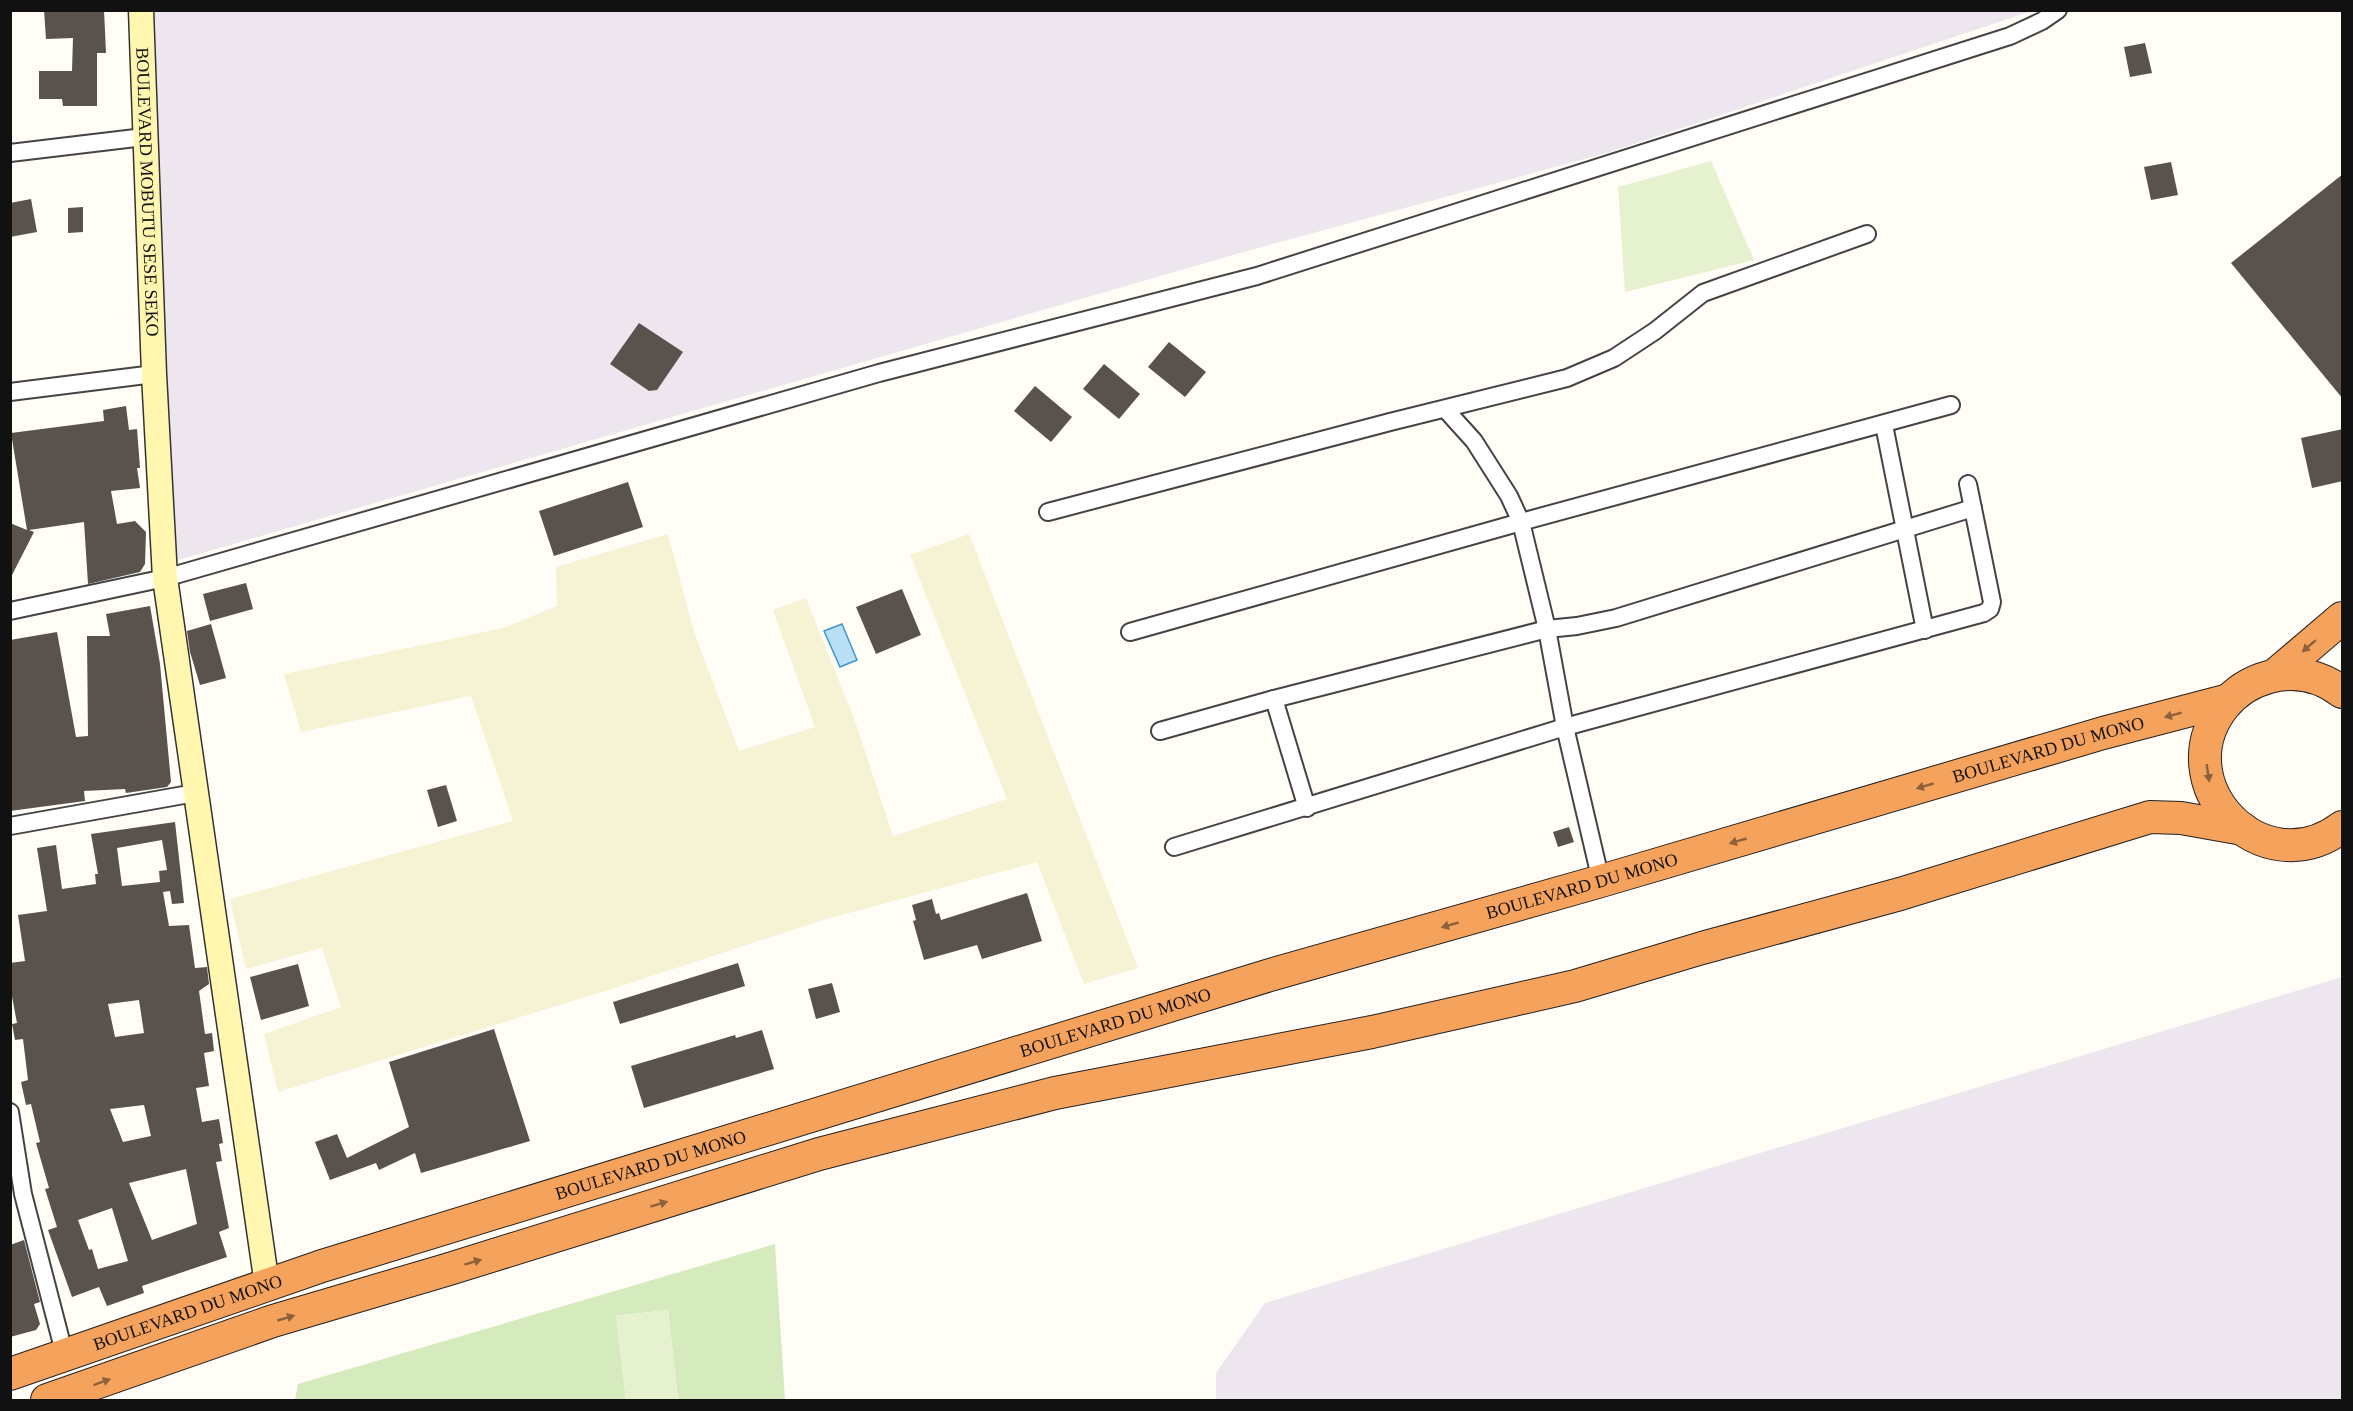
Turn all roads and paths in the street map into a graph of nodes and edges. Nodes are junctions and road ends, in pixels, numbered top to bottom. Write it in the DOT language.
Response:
graph roads {
  1 [pos="141,10"];
  2 [pos="2058,10"];
  3 [pos="144,137"];
  4 [pos="10,153"];
  5 [pos="1867,234"];
  6 [pos="154,374"];
  7 [pos="10,392"];
  8 [pos="1952,405"];
  9 [pos="1446,410"];
  10 [pos="1884,425"];
  11 [pos="1968,484"];
  12 [pos="1973,508"];
  13 [pos="1048,512"];
  14 [pos="1521,522"];
  15 [pos="1905,530"];
  16 [pos="165,578"];
  17 [pos="10,611"];
  18 [pos="2343,618"];
  19 [pos="1547,628"];
  20 [pos="1925,630"];
  21 [pos="1130,632"];
  22 [pos="2275,675"];
  23 [pos="2343,692"];
  24 [pos="1274,699"];
  25 [pos="2229,700"];
  26 [pos="1565,727"];
  27 [pos="1160,731"];
  28 [pos="195,792"];
  29 [pos="1307,808"];
  30 [pos="10,826"];
  31 [pos="2343,827"];
  32 [pos="2243,830"];
  33 [pos="1174,847"];
  34 [pos="1600,881"];
  35 [pos="10,1112"];
  36 [pos="267,1285"];
  37 [pos="65,1356"];
  38 [pos="10,1374"];
  39 [pos="47,1401"];
  1 -- 3 [label="street, BOULEVARD MOBUTU SESE SEKO"];
  2 -- 16 [label="street"];
  3 -- 4 [label="street"];
  3 -- 6 [label="street, BOULEVARD MOBUTU SESE SEKO"];
  5 -- 9 [label="street"];
  6 -- 7 [label="street"];
  6 -- 16 [label="street, BOULEVARD MOBUTU SESE SEKO"];
  8 -- 10 [label="street"];
  9 -- 13 [label="street"];
  9 -- 14 [label="street"];
  10 -- 14 [label="street"];
  10 -- 15 [label="street"];
  11 -- 12 [label="street"];
  12 -- 15 [label="street"];
  12 -- 20 [label="street"];
  14 -- 19 [label="street"];
  14 -- 21 [label="street"];
  15 -- 19 [label="street"];
  15 -- 20 [label="street"];
  16 -- 17 [label="street"];
  16 -- 28 [label="street, BOULEVARD MOBUTU SESE SEKO"];
  18 -- 22 [label="highway, one-way"];
  19 -- 24 [label="street"];
  19 -- 26 [label="street"];
  20 -- 26 [label="street"];
  22 -- 23 [label="highway"];
  22 -- 25 [label="highway"];
  24 -- 27 [label="street"];
  24 -- 29 [label="street"];
  25 -- 32 [label="highway, one-way"];
  25 -- 34 [label="highway, BOULEVARD DU MONO, one-way"];
  26 -- 29 [label="street"];
  26 -- 34 [label="street"];
  28 -- 30 [label="street"];
  28 -- 36 [label="street, BOULEVARD MOBUTU SESE SEKO"];
  29 -- 33 [label="street"];
  31 -- 32 [label="highway"];
  39 -- 32 [label="highway, BOULEVARD DU MONO, one-way"];
  34 -- 36 [label="highway, BOULEVARD DU MONO, one-way"];
  35 -- 37 [label="street"];
  36 -- 37 [label="highway, BOULEVARD DU MONO"];
  37 -- 38 [label="highway, BOULEVARD DU MONO"];
}
